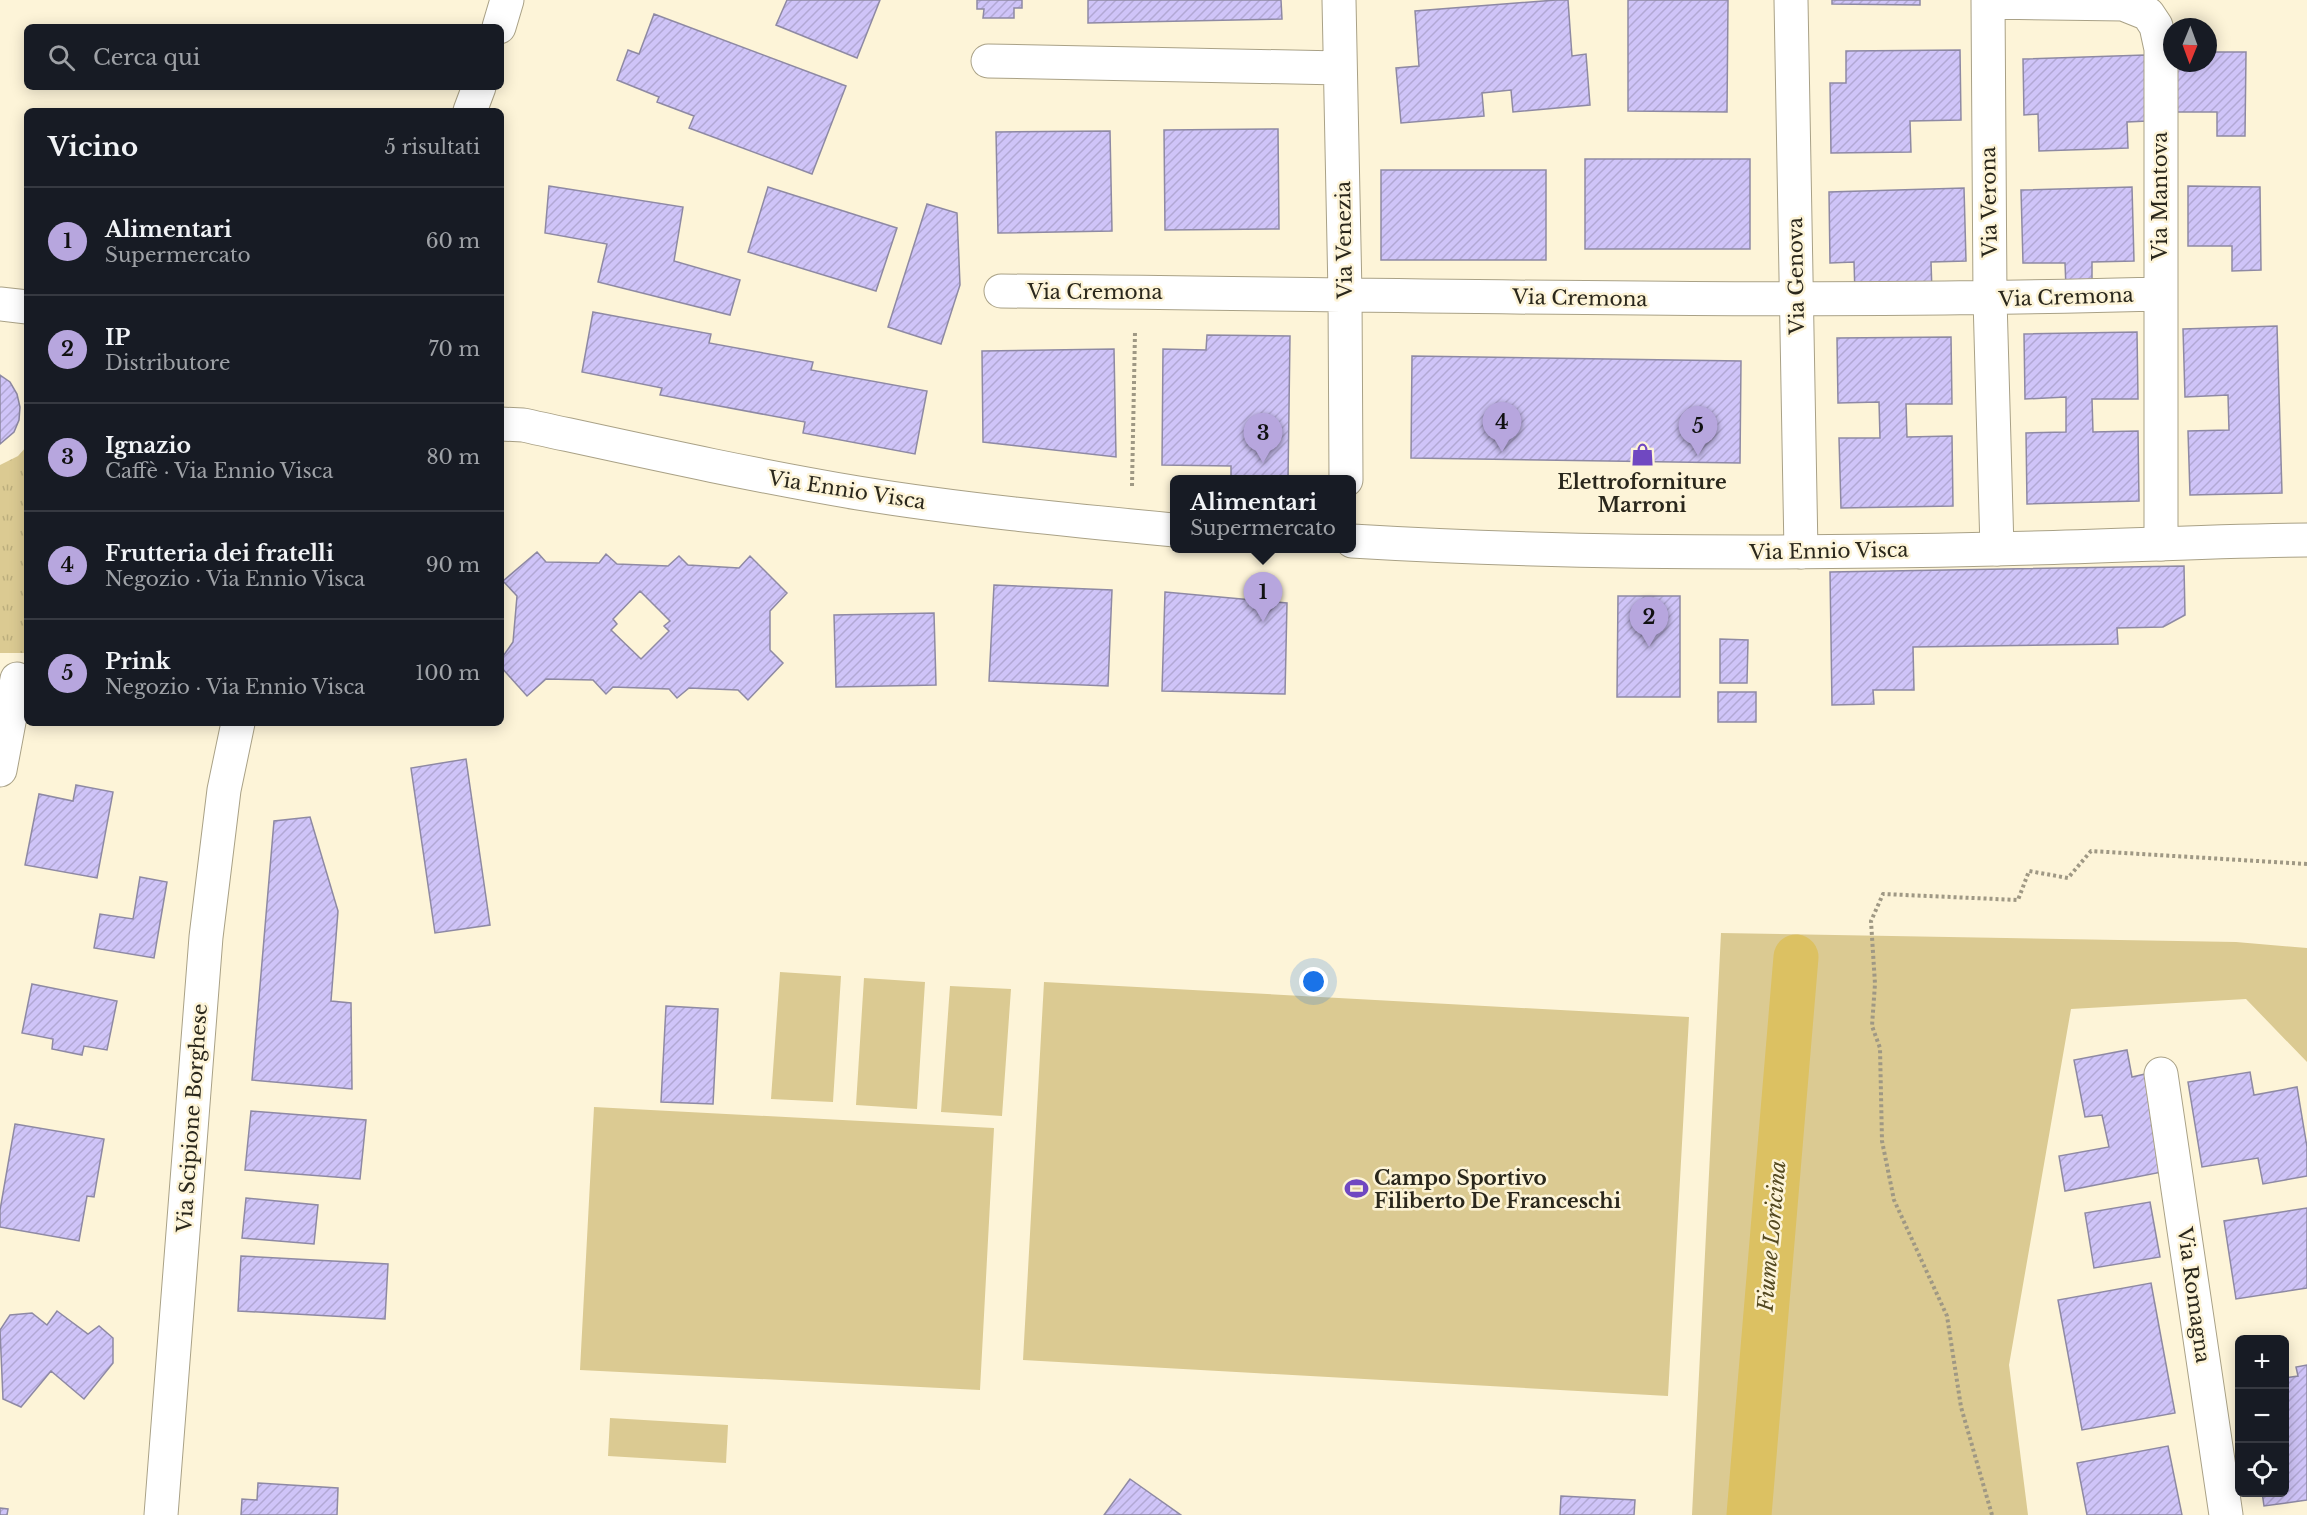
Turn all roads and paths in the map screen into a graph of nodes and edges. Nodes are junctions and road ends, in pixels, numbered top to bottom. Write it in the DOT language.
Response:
graph roads {
  1 [pos="507,0"];
  2 [pos="1340,0"];
  3 [pos="1791,0"];
  4 [pos="1988,1"];
  5 [pos="500,24"];
  6 [pos="988,61"];
  7 [pos="1340,68"];
  8 [pos="477,90"];
  9 [pos="471,108"];
  10 [pos="1001,291"];
  11 [pos="1136,292"];
  12 [pos="1345,294"];
  13 [pos="2159,294"];
  14 [pos="1990,299"];
  15 [pos="1797,300"];
  16 [pos="0,304"];
  17 [pos="24,307"];
  18 [pos="508,416"];
  19 [pos="1346,475"];
  20 [pos="1131,526"];
  21 [pos="1170,530"];
  22 [pos="2307,540"];
  23 [pos="1356,541"];
  24 [pos="2161,544"];
  25 [pos="1997,549"];
  26 [pos="1801,552"];
  27 [pos="15,679"];
  28 [pos="237,726"];
  29 [pos="0,770"];
  30 [pos="2307,864"];
  31 [pos="2161,1074"];
  32 [pos="161,1515"];
  33 [pos="1992,1515"];
  34 [pos="2226,1515"];
  1 -- 5 [label="street"];
  2 -- 7 [label="street, Via Venezia"];
  3 -- 15 [label="street, Via Genova"];
  4 -- 13 [label="street, Via Mantova"];
  4 -- 14 [label="street, Via Verona"];
  6 -- 7 [label="street"];
  7 -- 12 [label="street, Via Venezia"];
  8 -- 9 [label="street"];
  10 -- 11 [label="street, Via Cremona"];
  11 -- 12 [label="street, Via Cremona"];
  11 -- 20 [label="path"];
  12 -- 15 [label="street, Via Cremona"];
  12 -- 19 [label="street, Via Venezia"];
  13 -- 14 [label="street, Via Cremona"];
  13 -- 24 [label="street, Via Mantova"];
  14 -- 15 [label="street, Via Cremona"];
  14 -- 25 [label="street, Via Verona"];
  15 -- 26 [label="street, Via Genova"];
  16 -- 17 [label="street"];
  18 -- 20 [label="street, Via Ennio Visca"];
  20 -- 21 [label="street, Via Ennio Visca"];
  22 -- 24 [label="street, Via Ennio Visca"];
  23 -- 26 [label="street, Via Ennio Visca"];
  24 -- 25 [label="street, Via Ennio Visca"];
  25 -- 26 [label="street, Via Ennio Visca"];
  27 -- 29 [label="street"];
  28 -- 32 [label="street, Via Scipione Borghese"];
  30 -- 33 [label="path"];
  31 -- 34 [label="street, Via Romagna"];
}
